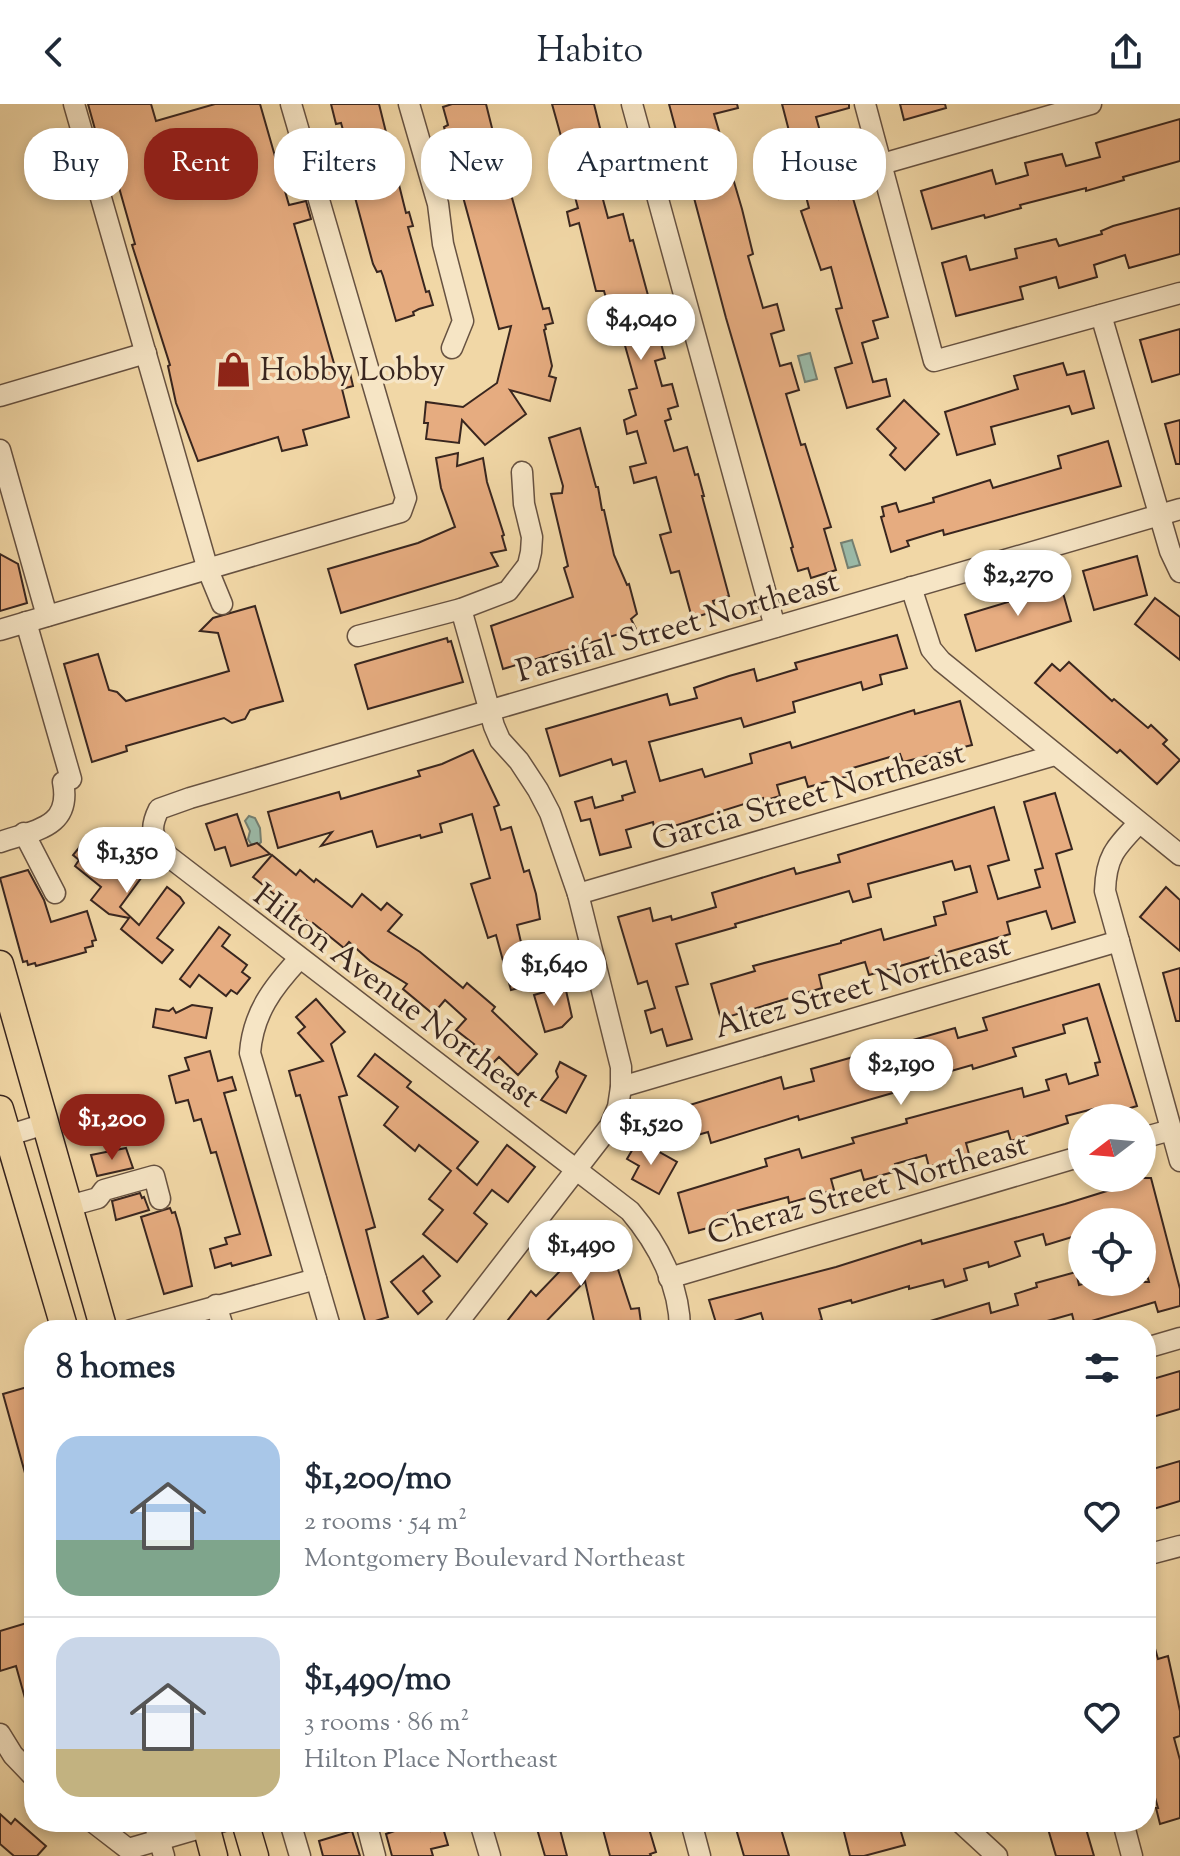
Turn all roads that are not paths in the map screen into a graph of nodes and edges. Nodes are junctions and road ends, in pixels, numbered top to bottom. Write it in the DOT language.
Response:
graph roads {
  1 [pos="74,104"];
  2 [pos="291,104"];
  3 [pos="409,104"];
  4 [pos="632,104"];
  5 [pos="865,104"];
  6 [pos="1091,104"];
  7 [pos="872,128"];
  8 [pos="886,163"];
  9 [pos="886,179"];
  10 [pos="1180,293"];
  11 [pos="1101,315"];
  12 [pos="452,348"];
  13 [pos="146,353"];
  14 [pos="0,396"];
  15 [pos="0,450"];
  16 [pos="522,472"];
  17 [pos="1170,512"];
  18 [pos="208,570"];
  19 [pos="1180,572"];
  20 [pos="911,587"];
  21 [pos="222,604"];
  22 [pos="461,609"];
  23 [pos="47,616"];
  24 [pos="26,622"];
  25 [pos="775,627"];
  26 [pos="0,630"];
  27 [pos="358,636"];
  28 [pos="489,710"];
  29 [pos="1055,755"];
  30 [pos="190,798"];
  31 [pos="1139,823"];
  32 [pos="24,833"];
  33 [pos="0,842"];
  34 [pos="1180,855"];
  35 [pos="55,893"];
  36 [pos="578,894"];
  37 [pos="1119,941"];
  38 [pos="299,959"];
  39 [pos="0,964"];
  40 [pos="621,1087"];
  41 [pos="0,1109"];
  42 [pos="45,1124"];
  43 [pos="1171,1130"];
  44 [pos="1156,1134"];
  45 [pos="4,1137"];
  46 [pos="1068,1160"];
  47 [pos="1180,1161"];
  48 [pos="575,1170"];
  49 [pos="160,1199"];
  50 [pos="69,1206"];
  51 [pos="669,1278"];
  52 [pos="316,1279"];
  53 [pos="216,1305"];
  54 [pos="62,1320"];
  55 [pos="101,1320"];
  56 [pos="165,1320"];
  57 [pos="221,1320"];
  58 [pos="328,1320"];
  59 [pos="460,1320"];
  60 [pos="678,1320"];
  61 [pos="1180,1338"];
  62 [pos="1156,1345"];
  63 [pos="1180,1546"];
  64 [pos="1156,1552"];
  65 [pos="0,1734"];
  66 [pos="24,1767"];
  67 [pos="106,1832"];
  68 [pos="183,1832"];
  69 [pos="212,1832"];
  70 [pos="248,1832"];
  71 [pos="293,1832"];
  72 [pos="369,1832"];
  73 [pos="483,1832"];
  74 [pos="694,1832"];
  75 [pos="971,1832"];
  76 [pos="1126,1832"];
  77 [pos="159,1839"];
  78 [pos="214,1856"];
  79 [pos="255,1856"];
  80 [pos="300,1856"];
  81 [pos="375,1856"];
  82 [pos="490,1856"];
  83 [pos="700,1856"];
  84 [pos="997,1856"];
  85 [pos="1132,1856"];
  1 -- 13 [label="street"];
  2 -- 18 [label="street"];
  3 -- 12 [label="street"];
  4 -- 25 [label="street"];
  5 -- 7 [label="street"];
  6 -- 8 [label="street"];
  9 -- 11 [label="street"];
  10 -- 11 [label="street"];
  11 -- 17 [label="street"];
  13 -- 14 [label="street"];
  13 -- 18 [label="street"];
  15 -- 23 [label="street"];
  16 -- 22 [label="street"];
  17 -- 19 [label="street"];
  17 -- 20 [label="street, Parsifal Street Northeast"];
  18 -- 21 [label="street"];
  18 -- 23 [label="street"];
  20 -- 25 [label="street, Parsifal Street Northeast"];
  20 -- 29 [label="street"];
  22 -- 27 [label="street"];
  22 -- 28 [label="street"];
  23 -- 24 [label="street"];
  24 -- 26 [label="street"];
  24 -- 32 [label="street"];
  25 -- 28 [label="street, Parsifal Street Northeast"];
  28 -- 30 [label="street, Parsifal Street Northeast"];
  28 -- 36 [label="street"];
  29 -- 31 [label="street"];
  29 -- 36 [label="street, Garcia Street Northeast"];
  30 -- 38 [label="street, Hilton Avenue Northeast"];
  31 -- 34 [label="street"];
  31 -- 37 [label="street"];
  32 -- 33 [label="street"];
  32 -- 35 [label="street"];
  36 -- 40 [label="street"];
  37 -- 40 [label="street, Altez Street Northeast"];
  37 -- 43 [label="street"];
  38 -- 48 [label="street, Hilton Avenue Northeast"];
  38 -- 52 [label="street"];
  39 -- 42 [label="main road"];
  40 -- 48 [label="street"];
  41 -- 45 [label="main road"];
  42 -- 45 [label="street"];
  42 -- 50 [label="main road"];
  43 -- 44 [label="street"];
  43 -- 47 [label="street"];
  45 -- 54 [label="main road"];
  46 -- 51 [label="street, Cheraz Street Northeast"];
  48 -- 51 [label="street, Hilton Avenue Northeast"];
  48 -- 59 [label="street"];
  49 -- 50 [label="street"];
  50 -- 55 [label="main road"];
  51 -- 60 [label="street, Hilton Avenue Northeast"];
  52 -- 53 [label="street"];
  52 -- 58 [label="street"];
  53 -- 56 [label="street"];
  53 -- 57 [label="street"];
  61 -- 62 [label="street"];
  63 -- 64 [label="street"];
  65 -- 66 [label="street"];
  67 -- 77 [label="street"];
  68 -- 77 [label="street"];
  69 -- 78 [label="main road"];
  70 -- 79 [label="main road"];
  71 -- 80 [label="street"];
  72 -- 81 [label="street"];
  73 -- 82 [label="street"];
  74 -- 83 [label="street"];
  75 -- 84 [label="street"];
  76 -- 85 [label="street"];
}
